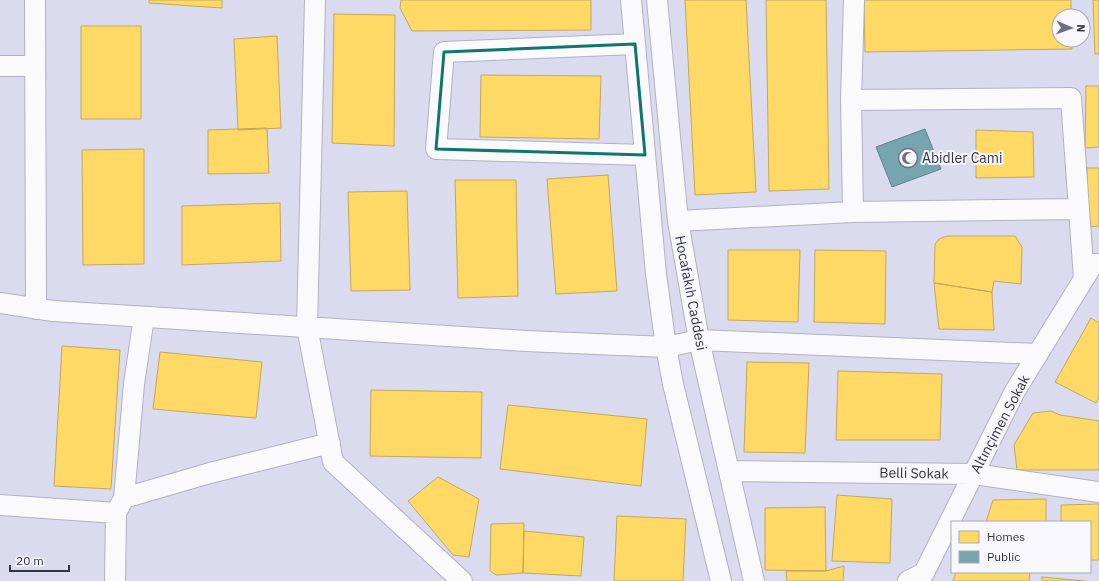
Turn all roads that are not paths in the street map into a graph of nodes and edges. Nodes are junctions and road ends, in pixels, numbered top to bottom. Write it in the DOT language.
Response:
graph roads {
  1 [pos="35,0"];
  2 [pos="316,0"];
  3 [pos="631,0"];
  4 [pos="657,0"];
  5 [pos="854,0"];
  6 [pos="635,44"];
  7 [pos="0,66"];
  8 [pos="35,66"];
  9 [pos="851,100"];
  10 [pos="645,155"];
  11 [pos="1079,209"];
  12 [pos="853,212"];
  13 [pos="678,221"];
  14 [pos="1092,269"];
  15 [pos="0,303"];
  16 [pos="36,309"];
  17 [pos="144,317"];
  18 [pos="307,327"];
  19 [pos="699,340"];
  20 [pos="666,347"];
  21 [pos="1038,354"];
  22 [pos="330,443"];
  23 [pos="729,471"];
  24 [pos="974,474"];
  25 [pos="1099,492"];
  26 [pos="0,505"];
  27 [pos="120,506"];
  28 [pos="920,578"];
  29 [pos="115,581"];
  30 [pos="462,581"];
  31 [pos="721,581"];
  32 [pos="754,581"];
  1 -- 8 [label="street"];
  2 -- 18 [label="street"];
  3 -- 6 [label="street, Hocafakıh Caddesi"];
  4 -- 13 [label="street, Hocafakıh Caddesi"];
  5 -- 9 [label="street"];
  6 -- 10 [label="street, Hocafakıh Caddesi"];
  6 -- 10 [label="street"];
  7 -- 8 [label="street"];
  8 -- 16 [label="street"];
  9 -- 11 [label="street"];
  9 -- 12 [label="street"];
  10 -- 20 [label="street, Hocafakıh Caddesi"];
  11 -- 12 [label="street"];
  11 -- 14 [label="street"];
  12 -- 13 [label="street"];
  13 -- 19 [label="street, Hocafakıh Caddesi"];
  14 -- 21 [label="street, Altınçimen Sokak"];
  15 -- 16 [label="street"];
  16 -- 17 [label="street"];
  17 -- 18 [label="street"];
  17 -- 27 [label="street"];
  18 -- 20 [label="street"];
  18 -- 22 [label="street"];
  19 -- 20 [label="street"];
  19 -- 21 [label="street"];
  19 -- 23 [label="street, Hocafakıh Caddesi"];
  20 -- 31 [label="street, Hocafakıh Caddesi"];
  21 -- 24 [label="street, Altınçimen Sokak"];
  22 -- 27 [label="street"];
  22 -- 30 [label="street"];
  23 -- 24 [label="street, Belli Sokak"];
  23 -- 32 [label="street, Hocafakıh Caddesi"];
  24 -- 25 [label="street, Belli Sokak"];
  24 -- 28 [label="street, Altınçimen Sokak"];
  26 -- 27 [label="street"];
  27 -- 29 [label="street"];
}
